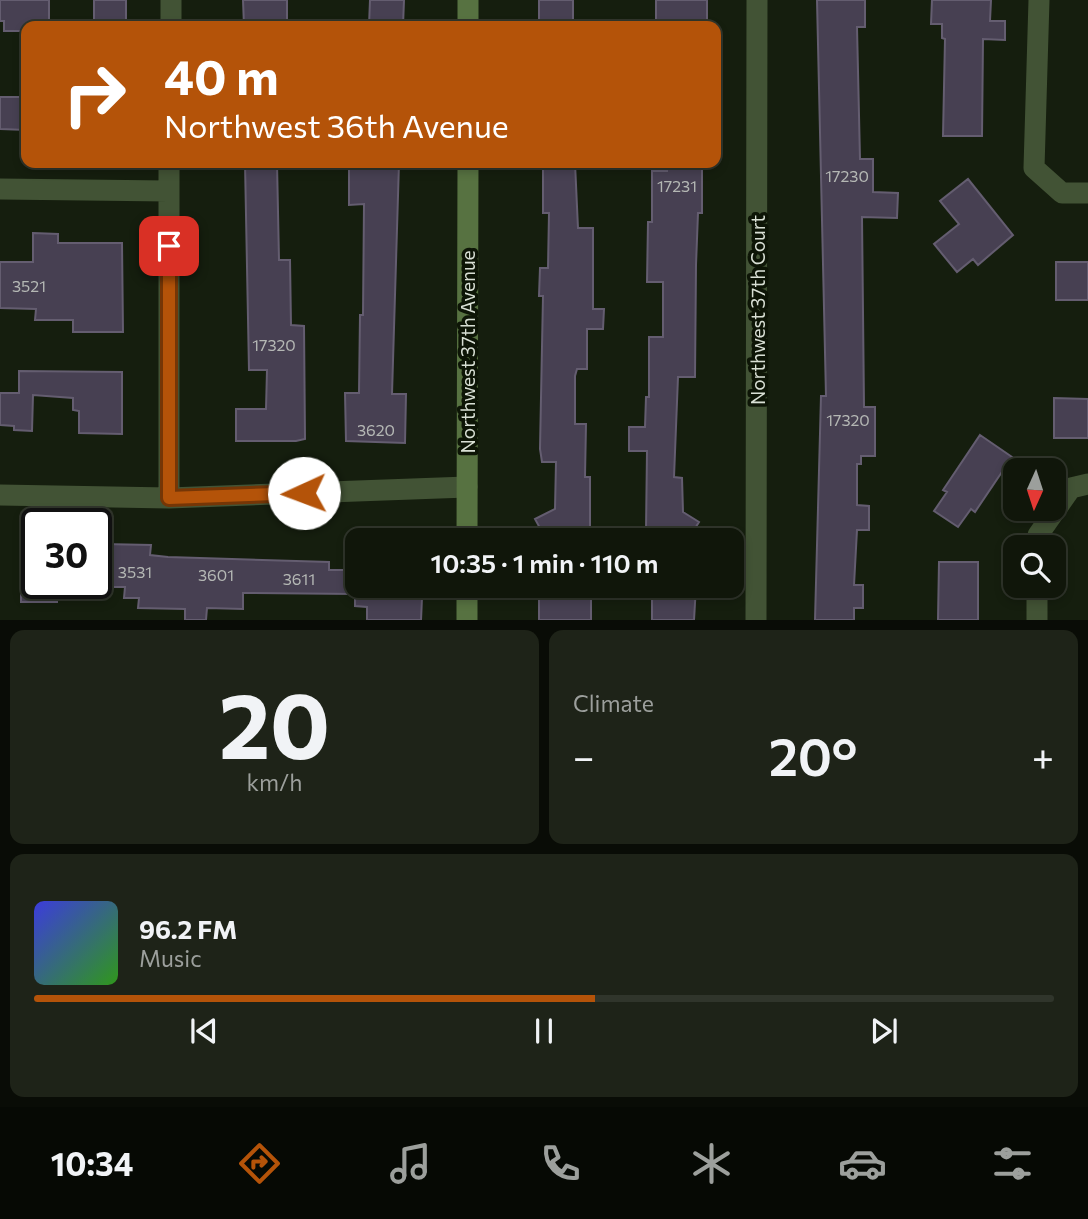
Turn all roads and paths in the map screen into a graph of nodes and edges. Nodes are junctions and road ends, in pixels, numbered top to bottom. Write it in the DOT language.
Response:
graph roads {
  1 [pos="171,0"];
  2 [pos="468,0"];
  3 [pos="757,0"];
  4 [pos="1039,0"];
  5 [pos="171,21"];
  6 [pos="468,21"];
  7 [pos="169,168"];
  8 [pos="468,168"];
  9 [pos="0,190"];
  10 [pos="168,191"];
  11 [pos="1088,193"];
  12 [pos="1088,484"];
  13 [pos="467,487"];
  14 [pos="0,495"];
  15 [pos="169,498"];
  16 [pos="467,528"];
  17 [pos="1039,535"];
  18 [pos="467,598"];
  19 [pos="1037,598"];
  20 [pos="467,620"];
  21 [pos="756,620"];
  22 [pos="1037,620"];
  1 -- 5 [label="street"];
  2 -- 6 [label="main road"];
  3 -- 21 [label="street, Northwest 37th Court"];
  4 -- 11 [label="street"];
  7 -- 10 [label="street"];
  8 -- 13 [label="main road, Northwest 37th Avenue"];
  9 -- 10 [label="street"];
  10 -- 15 [label="street"];
  12 -- 17 [label="street"];
  13 -- 15 [label="street"];
  13 -- 16 [label="main road, Northwest 37th Avenue"];
  14 -- 15 [label="street"];
  18 -- 20 [label="main road"];
  19 -- 22 [label="street"];
}
